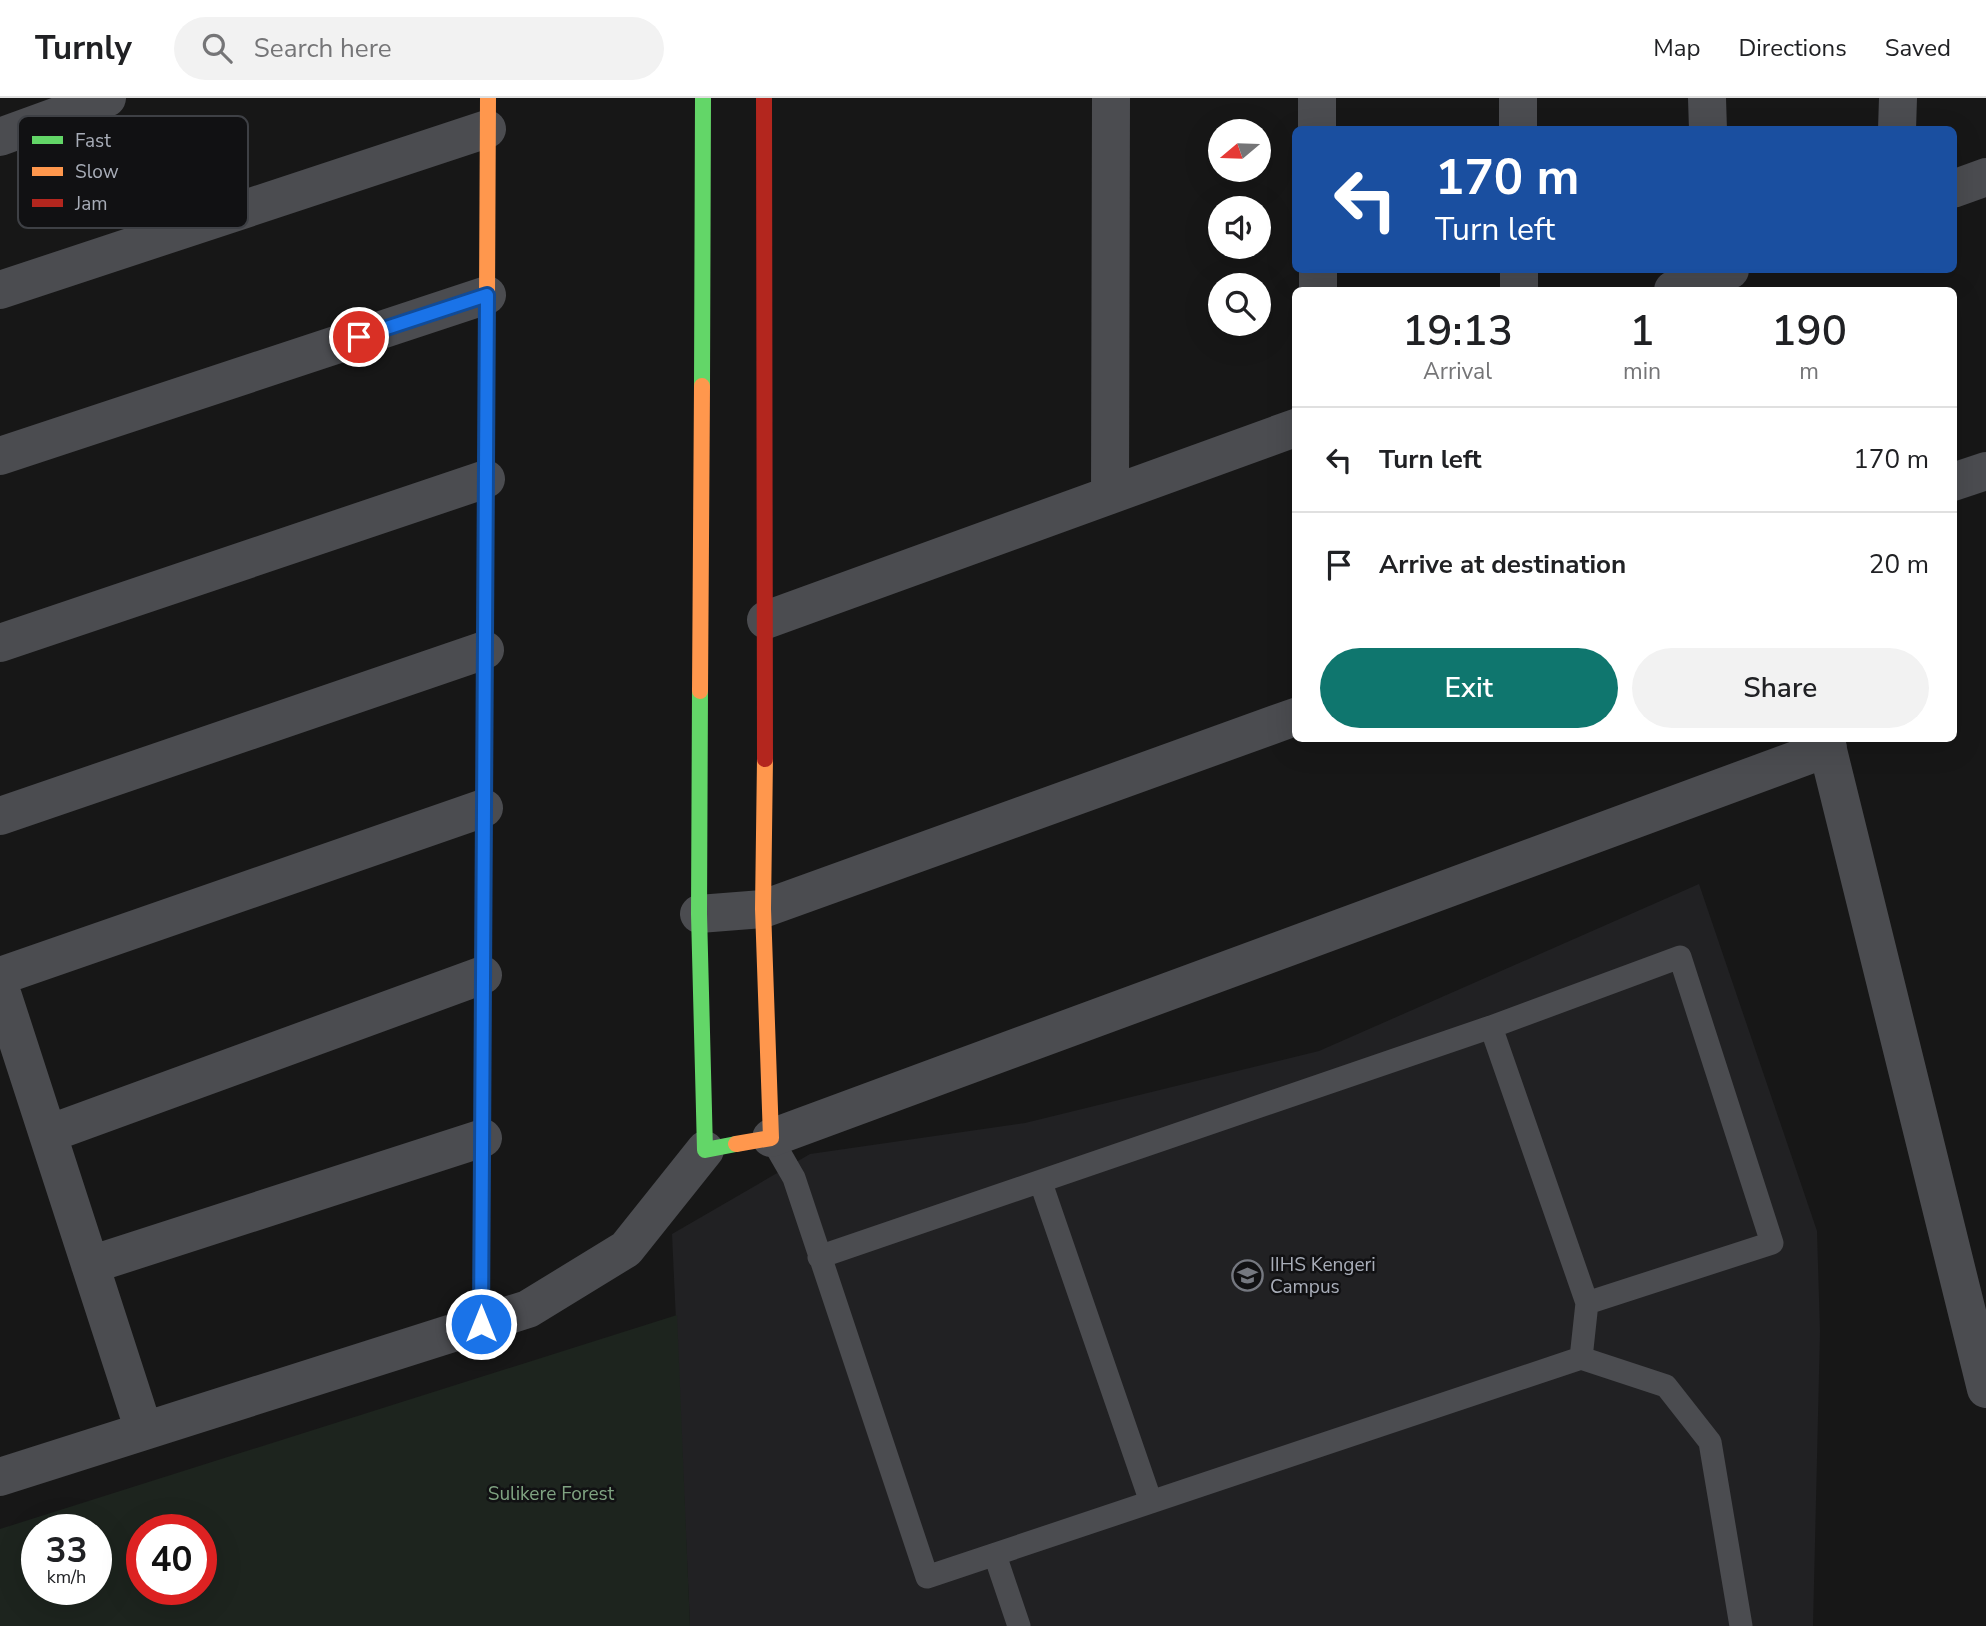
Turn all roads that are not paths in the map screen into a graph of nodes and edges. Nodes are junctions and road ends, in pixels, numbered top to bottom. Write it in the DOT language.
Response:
graph roads {
  1 [pos="107,98"];
  2 [pos="703,98"];
  3 [pos="764,98"];
  4 [pos="1111,98"];
  5 [pos="1317,98"];
  6 [pos="1518,98"];
  7 [pos="1707,98"];
  8 [pos="1898,98"];
  9 [pos="488,113"];
  10 [pos="58,116"];
  11 [pos="1317,126"];
  12 [pos="1518,126"];
  13 [pos="1708,126"];
  14 [pos="1897,126"];
  15 [pos="18,130"];
  16 [pos="0,137"];
  17 [pos="1986,177"];
  18 [pos="1957,188"];
  19 [pos="248,200"];
  20 [pos="171,228"];
  21 [pos="1716,277"];
  22 [pos="1682,287"];
  23 [pos="0,290"];
  24 [pos="487,295"];
  25 [pos="1292,429"];
  26 [pos="0,456"];
  27 [pos="1986,471"];
  28 [pos="486,479"];
  29 [pos="1957,481"];
  30 [pos="1110,495"];
  31 [pos="766,620"];
  32 [pos="0,643"];
  33 [pos="485,650"];
  34 [pos="1292,718"];
  35 [pos="1826,743"];
  36 [pos="484,808"];
  37 [pos="0,816"];
  38 [pos="763,909"];
  39 [pos="699,914"];
  40 [pos="483,975"];
  41 [pos="0,976"];
  42 [pos="0,987"];
  43 [pos="1491,1027"];
  44 [pos="48,1134"];
  45 [pos="483,1138"];
  46 [pos="771,1138"];
  47 [pos="705,1150"];
  48 [pos="1041,1182"];
  49 [pos="819,1257"];
  50 [pos="90,1265"];
  51 [pos="1587,1303"];
  52 [pos="481,1324"];
  53 [pos="1581,1358"];
  54 [pos="1986,1389"];
  55 [pos="144,1431"];
  56 [pos="0,1477"];
  57 [pos="1151,1502"];
  58 [pos="995,1555"];
  59 [pos="1019,1626"];
  60 [pos="1741,1626"];
  1 -- 10 [label="street"];
  2 -- 39 [label="street"];
  3 -- 31 [label="street"];
  4 -- 30 [label="street"];
  5 -- 11 [label="street"];
  6 -- 12 [label="street"];
  7 -- 13 [label="street"];
  8 -- 14 [label="street"];
  9 -- 19 [label="street"];
  9 -- 24 [label="street"];
  15 -- 16 [label="street"];
  17 -- 18 [label="street"];
  20 -- 23 [label="street"];
  21 -- 22 [label="street"];
  24 -- 26 [label="street"];
  24 -- 28 [label="street"];
  25 -- 30 [label="street"];
  27 -- 29 [label="street"];
  28 -- 32 [label="street"];
  28 -- 33 [label="street"];
  30 -- 31 [label="street"];
  31 -- 38 [label="street"];
  33 -- 36 [label="street"];
  33 -- 37 [label="street"];
  34 -- 38 [label="street"];
  35 -- 46 [label="street"];
  35 -- 54 [label="street"];
  36 -- 40 [label="street"];
  36 -- 41 [label="street"];
  38 -- 39 [label="street"];
  38 -- 46 [label="street"];
  39 -- 47 [label="street"];
  40 -- 44 [label="street"];
  40 -- 45 [label="street"];
  42 -- 44 [label="street"];
  43 -- 48 [label="lane"];
  43 -- 51 [label="lane"];
  43 -- 51 [label="lane"];
  44 -- 50 [label="street"];
  45 -- 50 [label="street"];
  45 -- 52 [label="street"];
  46 -- 47 [label="street"];
  46 -- 49 [label="lane"];
  47 -- 52 [label="street"];
  48 -- 49 [label="lane"];
  48 -- 57 [label="lane"];
  49 -- 58 [label="lane"];
  50 -- 55 [label="street"];
  51 -- 53 [label="lane"];
  52 -- 55 [label="street"];
  53 -- 57 [label="lane"];
  53 -- 60 [label="lane"];
  55 -- 56 [label="street"];
  57 -- 58 [label="lane"];
  58 -- 59 [label="lane"];
}
